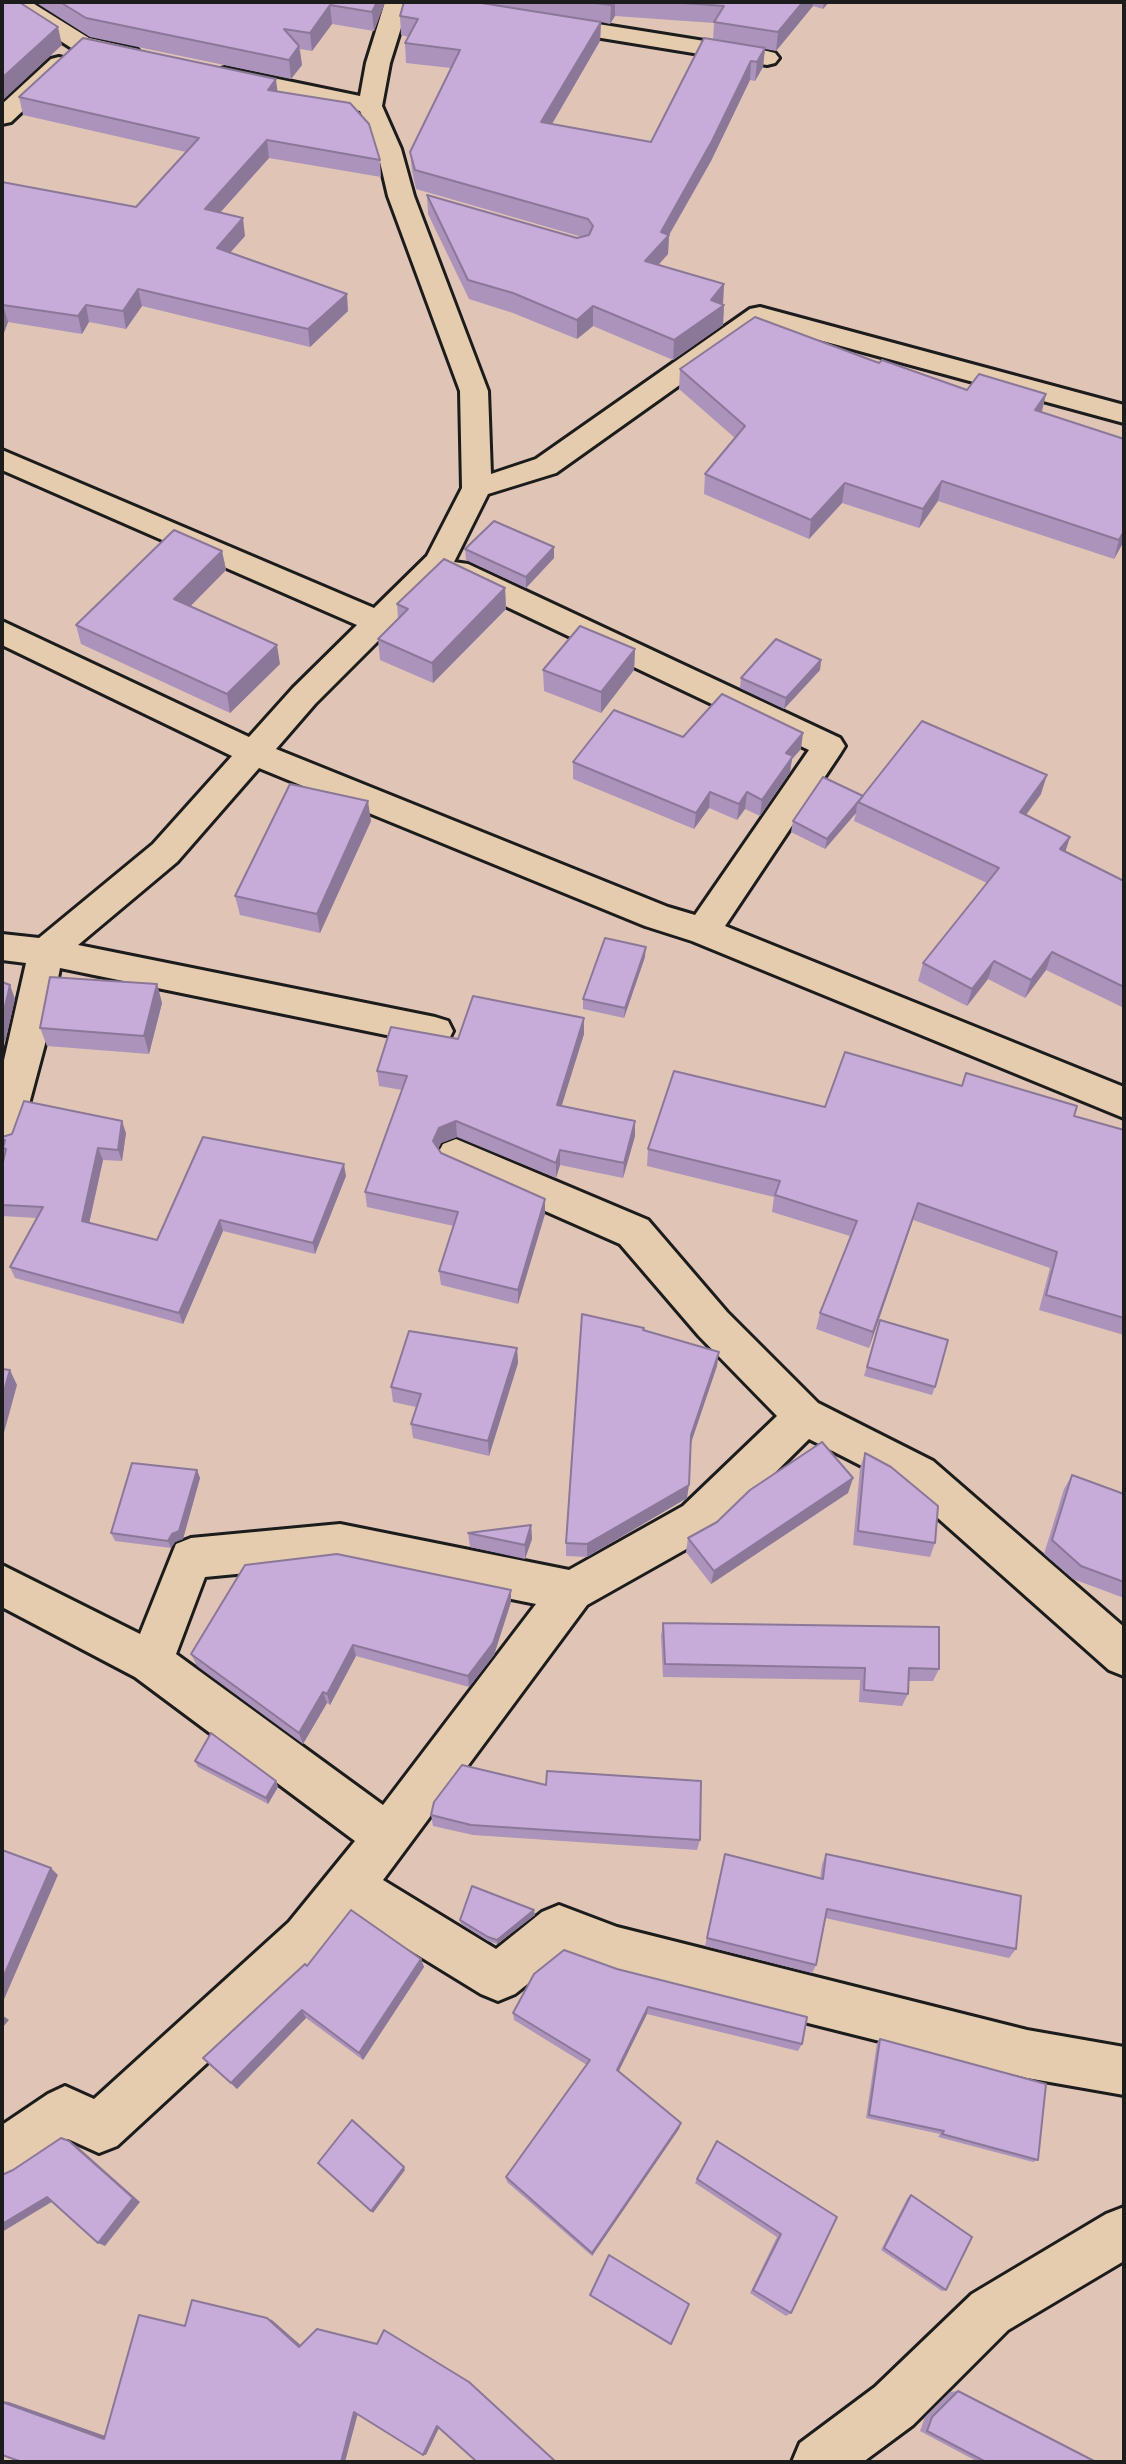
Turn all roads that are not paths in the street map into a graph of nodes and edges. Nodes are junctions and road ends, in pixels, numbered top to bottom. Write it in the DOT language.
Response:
graph roads {
  1 [pos="16,2"];
  2 [pos="397,2"];
  3 [pos="526,19"];
  4 [pos="81,44"];
  5 [pos="147,58"];
  6 [pos="767,58"];
  7 [pos="199,69"];
  8 [pos="370,106"];
  9 [pos="2,117"];
  10 [pos="1124,414"];
  11 [pos="2,459"];
  12 [pos="477,488"];
  13 [pos="439,562"];
  14 [pos="379,622"];
  15 [pos="2,632"];
  16 [pos="254,753"];
  17 [pos="703,931"];
  18 [pos="2,947"];
  19 [pos="46,952"];
  20 [pos="435,1031"];
  21 [pos="1124,1103"];
  22 [pos="2,1134"];
  23 [pos="456,1155"];
  24 [pos="804,1416"];
  25 [pos="2,1585"];
  26 [pos="572,1591"];
  27 [pos="1124,1655"];
  28 [pos="151,1662"];
  29 [pos="388,1837"];
  30 [pos="348,1886"];
  31 [pos="1124,2071"];
  32 [pos="2,2154"];
  33 [pos="1124,2232"];
  34 [pos="819,2462"];
  1 -- 4 [label="street"];
  2 -- 8 [label="street"];
  3 -- 6 [label="street"];
  4 -- 5 [label="street"];
  4 -- 9 [label="street"];
  7 -- 8 [label="street"];
  8 -- 12 [label="street"];
  10 -- 12 [label="street"];
  11 -- 14 [label="street"];
  12 -- 13 [label="street"];
  13 -- 14 [label="street"];
  13 -- 17 [label="street"];
  14 -- 16 [label="street"];
  15 -- 16 [label="street"];
  16 -- 17 [label="street"];
  16 -- 19 [label="street"];
  17 -- 21 [label="street"];
  18 -- 19 [label="street"];
  19 -- 20 [label="street"];
  19 -- 22 [label="street"];
  23 -- 24 [label="street"];
  24 -- 26 [label="street"];
  24 -- 27 [label="street"];
  25 -- 28 [label="street"];
  26 -- 28 [label="street"];
  26 -- 29 [label="street"];
  28 -- 29 [label="street"];
  29 -- 30 [label="street"];
  30 -- 31 [label="street"];
  30 -- 32 [label="street"];
  33 -- 34 [label="street"];
}
